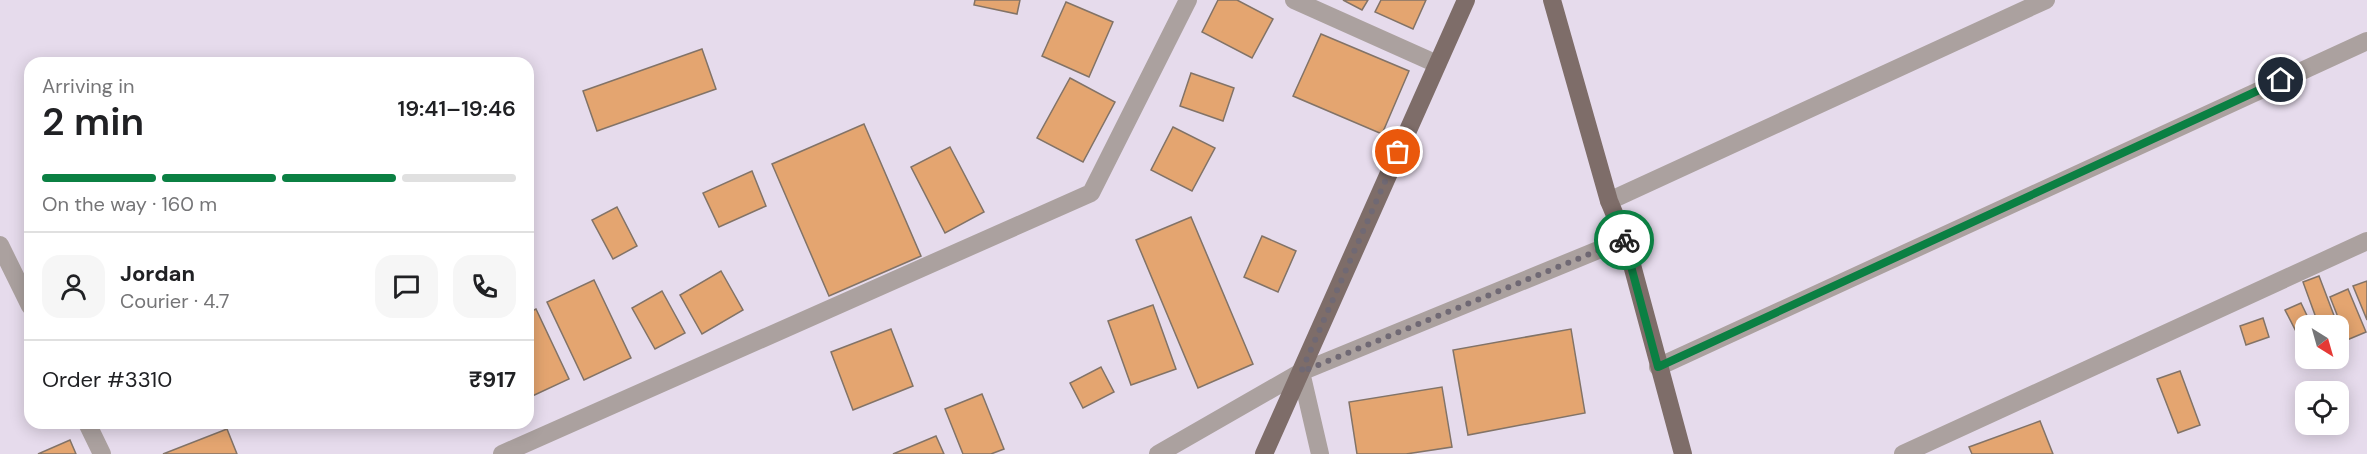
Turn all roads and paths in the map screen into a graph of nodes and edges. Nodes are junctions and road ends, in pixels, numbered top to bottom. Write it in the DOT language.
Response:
graph roads {
  1 [pos="1188,0"];
  2 [pos="1294,0"];
  3 [pos="1466,0"];
  4 [pos="1553,0"];
  5 [pos="2046,0"];
  6 [pos="2367,41"];
  7 [pos="1437,64"];
  8 [pos="1609,201"];
  9 [pos="1625,239"];
  10 [pos="2367,241"];
  11 [pos="0,245"];
  12 [pos="24,294"];
  13 [pos="1658,367"];
  14 [pos="1301,372"];
  15 [pos="90,429"];
  16 [pos="102,454"];
  17 [pos="502,454"];
  18 [pos="1158,454"];
  19 [pos="1264,454"];
  20 [pos="1320,454"];
  21 [pos="1683,454"];
  22 [pos="1903,454"];
  1 -- 17 [label="street"];
  2 -- 7 [label="street"];
  3 -- 7 [label="main road"];
  4 -- 8 [label="main road"];
  5 -- 8 [label="street"];
  6 -- 13 [label="street"];
  7 -- 14 [label="main road"];
  8 -- 9 [label="main road"];
  9 -- 13 [label="main road"];
  9 -- 14 [label="street"];
  10 -- 22 [label="street"];
  11 -- 12 [label="street"];
  13 -- 21 [label="main road"];
  14 -- 18 [label="street"];
  14 -- 19 [label="main road"];
  14 -- 20 [label="street"];
  15 -- 16 [label="street"];
}
